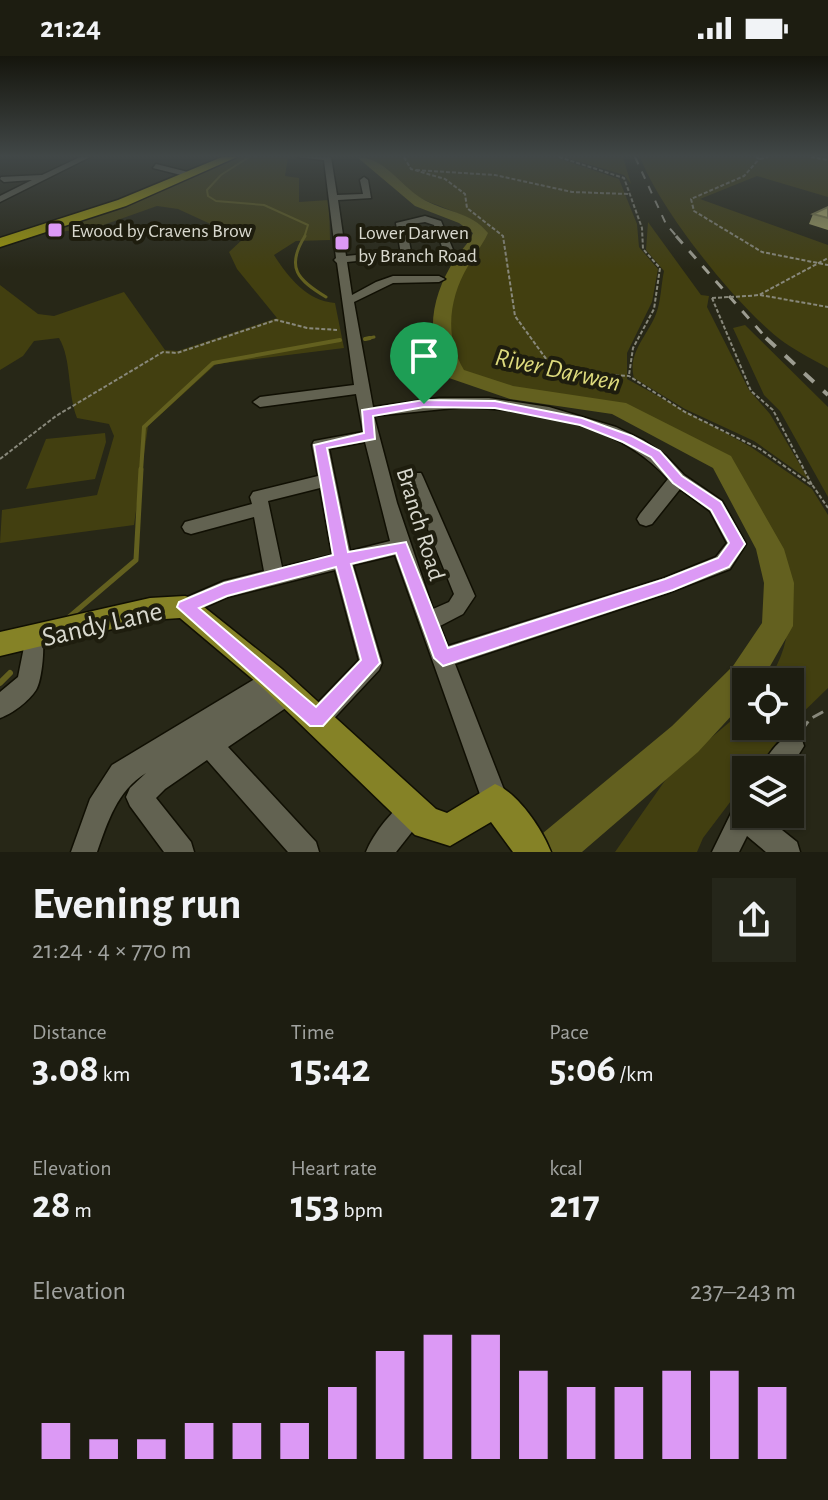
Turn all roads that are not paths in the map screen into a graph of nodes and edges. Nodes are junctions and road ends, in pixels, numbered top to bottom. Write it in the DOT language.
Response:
graph roads {
  1 [pos="143,194"];
  2 [pos="333,194"];
  3 [pos="368,194"];
  4 [pos="334,198"];
  5 [pos="1,242"];
  6 [pos="407,258"];
  7 [pos="339,260"];
  8 [pos="439,279"];
  9 [pos="346,300"];
  10 [pos="361,389"];
  11 [pos="260,402"];
  12 [pos="366,413"];
  13 [pos="370,436"];
  14 [pos="415,477"];
  15 [pos="678,479"];
  16 [pos="327,480"];
  17 [pos="260,503"];
  18 [pos="646,519"];
  19 [pos="191,527"];
  20 [pos="400,546"];
  21 [pos="342,559"];
  22 [pos="275,577"];
  23 [pos="185,607"];
  24 [pos="428,622"];
  25 [pos="34,639"];
  26 [pos="0,644"];
  27 [pos="443,658"];
  28 [pos="280,686"];
  29 [pos="0,707"];
  30 [pos="317,720"];
  31 [pos="210,745"];
  32 [pos="792,746"];
  33 [pos="784,756"];
  34 [pos="495,800"];
  35 [pos="413,810"];
  36 [pos="737,828"];
  37 [pos="761,828"];
  38 [pos="532,849"];
  39 [pos="84,852"];
  40 [pos="181,852"];
  41 [pos="306,852"];
  42 [pos="379,852"];
  43 [pos="725,852"];
  44 [pos="787,852"];
  1 -- 5 [label="highway"];
  2 -- 4 [label="street, Branch Road"];
  3 -- 4 [label="street"];
  4 -- 7 [label="street, Branch Road"];
  6 -- 6 [label="street"];
  6 -- 7 [label="street"];
  7 -- 9 [label="street, Branch Road"];
  8 -- 9 [label="street"];
  9 -- 10 [label="street, Branch Road"];
  10 -- 11 [label="street"];
  10 -- 12 [label="street, Branch Road"];
  12 -- 13 [label="street, Branch Road"];
  12 -- 15 [label="street"];
  13 -- 16 [label="street"];
  13 -- 20 [label="street, Branch Road"];
  14 -- 24 [label="street"];
  15 -- 18 [label="street"];
  15 -- 27 [label="street"];
  16 -- 17 [label="street"];
  16 -- 21 [label="street"];
  17 -- 19 [label="street"];
  17 -- 22 [label="street"];
  20 -- 21 [label="street"];
  20 -- 24 [label="street, Branch Road"];
  21 -- 22 [label="street"];
  21 -- 30 [label="street"];
  22 -- 23 [label="street"];
  23 -- 25 [label="main road, Sandy Lane"];
  23 -- 28 [label="main road, Sandy Lane"];
  24 -- 27 [label="street, Branch Road"];
  25 -- 26 [label="main road, Sandy Lane"];
  25 -- 29 [label="street"];
  27 -- 34 [label="street, Branch Road"];
  28 -- 30 [label="main road, Sandy Lane"];
  28 -- 31 [label="street"];
  28 -- 39 [label="street"];
  30 -- 35 [label="main road, Sandy Lane"];
  31 -- 40 [label="street"];
  31 -- 41 [label="street"];
  32 -- 33 [label="street"];
  34 -- 35 [label="main road, Sandy Lane"];
  34 -- 38 [label="main road"];
  35 -- 42 [label="street"];
  36 -- 43 [label="street"];
  37 -- 44 [label="street"];
}
